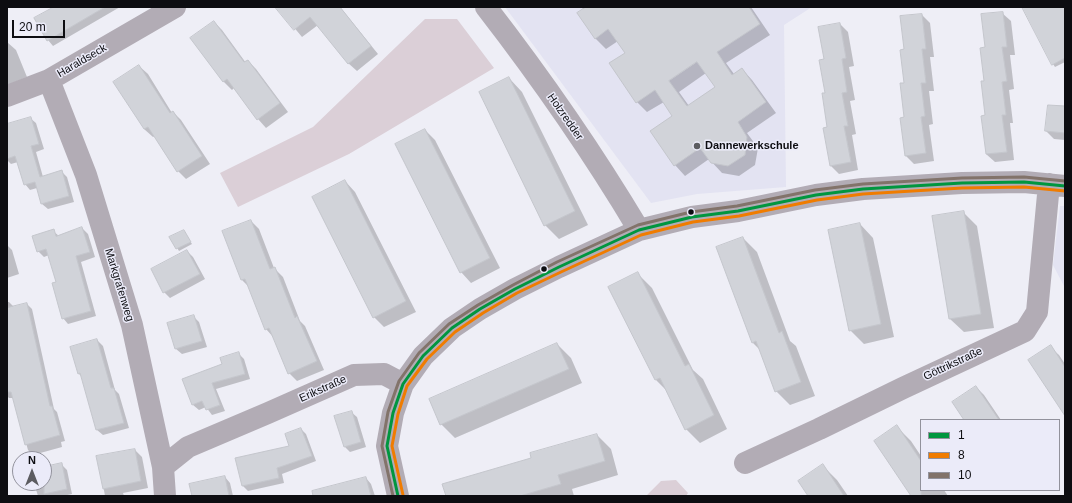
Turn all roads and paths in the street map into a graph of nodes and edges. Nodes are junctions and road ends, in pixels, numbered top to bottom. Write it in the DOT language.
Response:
graph roads {
  1 [pos="175,7"];
  2 [pos="486,7"];
  3 [pos="49,80"];
  4 [pos="7,96"];
  5 [pos="1057,185"];
  6 [pos="639,230"];
  7 [pos="403,384"];
  8 [pos="745,463"];
  9 [pos="164,467"];
  10 [pos="165,496"];
  11 [pos="398,496"];
  1 -- 3 [label="street, Haraldseck"];
  2 -- 6 [label="street, Holzredder"];
  3 -- 4 [label="street, Haraldseck"];
  3 -- 9 [label="street, Markgrafenweg"];
  5 -- 6 [label="street"];
  5 -- 8 [label="street, Göttrikstraße"];
  6 -- 7 [label="street"];
  7 -- 9 [label="street, Erikstraße"];
  7 -- 11 [label="street"];
  9 -- 10 [label="street, Markgrafenweg"];
}
